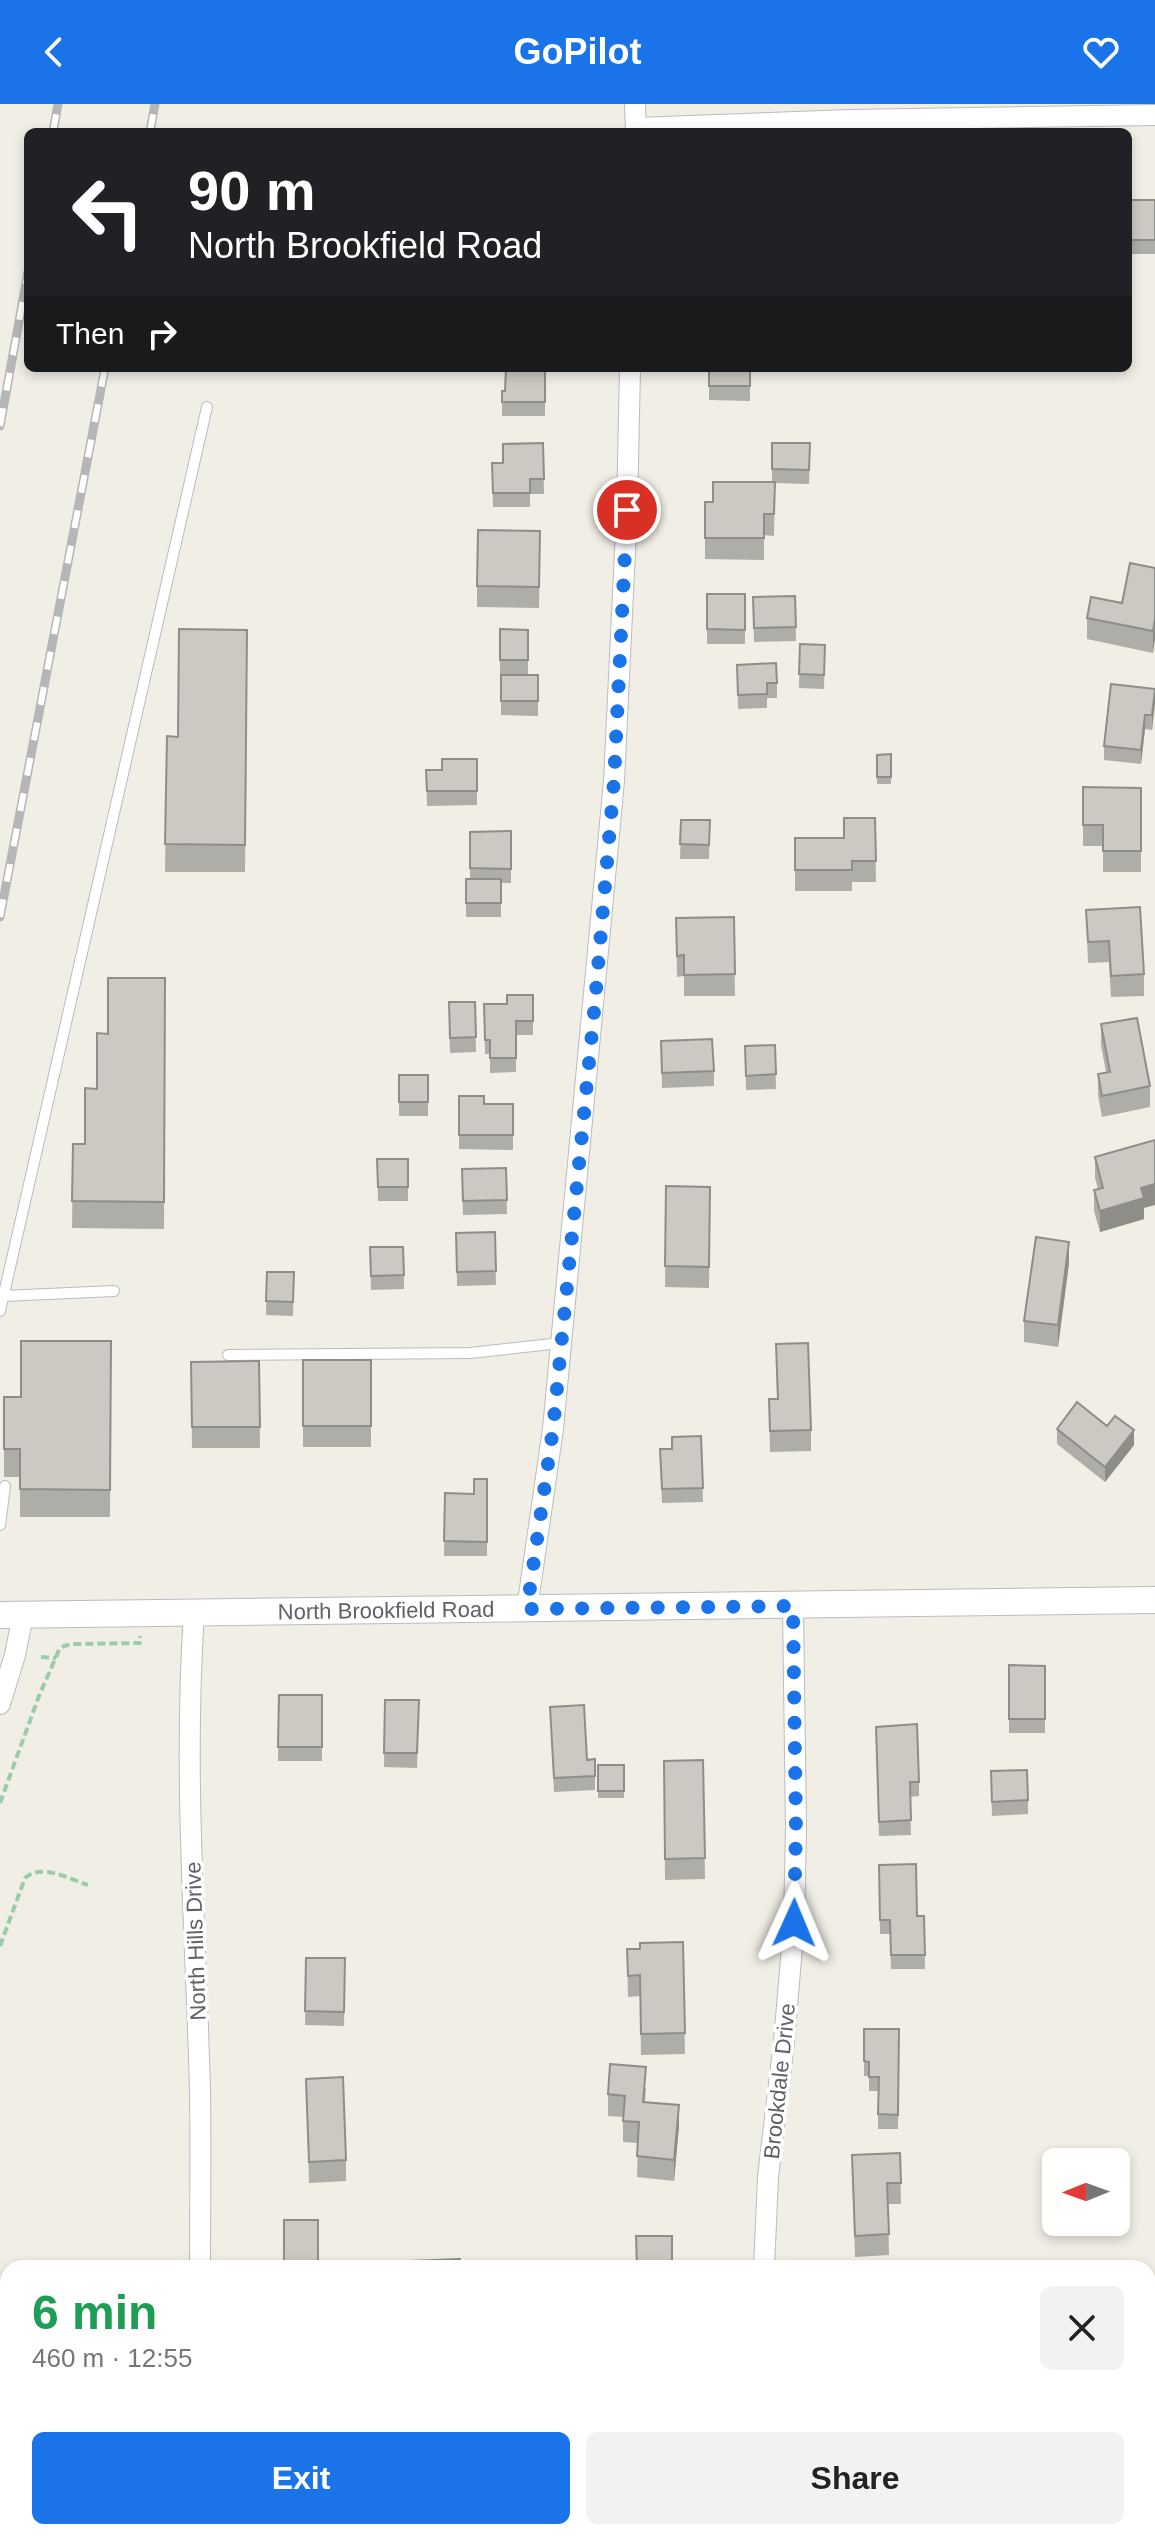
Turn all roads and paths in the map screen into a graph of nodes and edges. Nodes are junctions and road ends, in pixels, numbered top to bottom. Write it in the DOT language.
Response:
graph roads {
  1 [pos="635,104"];
  2 [pos="998,112"];
  3 [pos="1155,115"];
  4 [pos="636,128"];
  5 [pos="679,128"];
  6 [pos="630,372"];
  7 [pos="207,407"];
  8 [pos="114,1291"];
  9 [pos="3,1296"];
  10 [pos="0,1311"];
  11 [pos="561,1343"];
  12 [pos="228,1355"];
  13 [pos="5,1486"];
  14 [pos="0,1525"];
  15 [pos="1155,1600"];
  16 [pos="793,1606"];
  17 [pos="527,1609"];
  18 [pos="194,1614"];
  19 [pos="12,1615"];
  20 [pos="140,1634"];
  21 [pos="41,1657"];
  22 [pos="56,1658"];
  23 [pos="0,1704"];
  24 [pos="0,1803"];
  25 [pos="88,1885"];
  26 [pos="0,1946"];
  27 [pos="200,2260"];
  28 [pos="764,2260"];
  1 -- 4 [label="street"];
  2 -- 3 [label="street"];
  2 -- 5 [label="street"];
  6 -- 11 [label="street"];
  7 -- 9 [label="lane"];
  8 -- 9 [label="lane"];
  9 -- 10 [label="lane"];
  11 -- 12 [label="lane"];
  11 -- 17 [label="street"];
  13 -- 14 [label="lane"];
  15 -- 16 [label="street, North Brookfield Road"];
  16 -- 17 [label="street, North Brookfield Road"];
  16 -- 28 [label="street, Brookdale Drive"];
  17 -- 18 [label="street, North Brookfield Road"];
  18 -- 19 [label="street, North Brookfield Road"];
  18 -- 27 [label="street, North Hills Drive"];
  19 -- 23 [label="street"];
  20 -- 22 [label="path"];
  21 -- 22 [label="path"];
  22 -- 24 [label="path"];
  25 -- 26 [label="path"];
}
